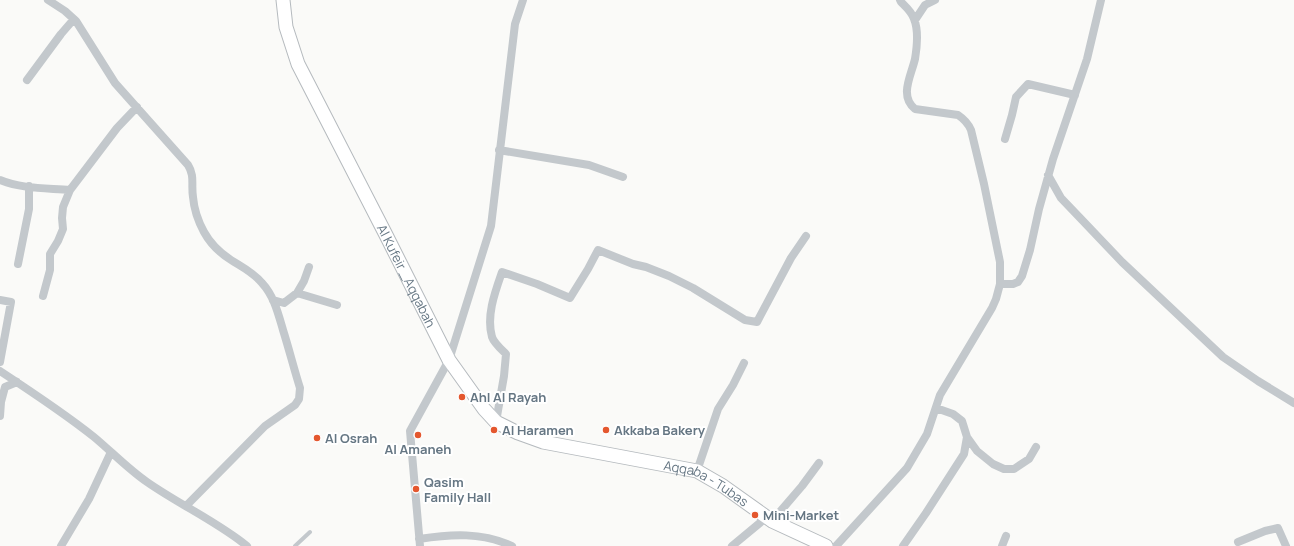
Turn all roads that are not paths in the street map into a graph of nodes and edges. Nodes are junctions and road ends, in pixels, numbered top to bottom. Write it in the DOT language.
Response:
graph roads {
  1 [pos="48,0"];
  2 [pos="283,0"];
  3 [pos="523,0"];
  4 [pos="900,0"];
  5 [pos="935,0"];
  6 [pos="1100,0"];
  7 [pos="74,19"];
  8 [pos="914,20"];
  9 [pos="27,80"];
  10 [pos="1075,95"];
  11 [pos="137,107"];
  12 [pos="1005,138"];
  13 [pos="499,150"];
  14 [pos="1048,176"];
  15 [pos="623,177"];
  16 [pos="0,180"];
  17 [pos="29,186"];
  18 [pos="70,190"];
  19 [pos="806,236"];
  20 [pos="18,264"];
  21 [pos="308,267"];
  22 [pos="1000,284"];
  23 [pos="297,293"];
  24 [pos="43,296"];
  25 [pos="0,300"];
  26 [pos="273,300"];
  27 [pos="337,305"];
  28 [pos="449,360"];
  29 [pos="0,362"];
  30 [pos="744,363"];
  31 [pos="0,371"];
  32 [pos="17,382"];
  33 [pos="1294,403"];
  34 [pos="936,408"];
  35 [pos="0,416"];
  36 [pos="496,422"];
  37 [pos="967,437"];
  38 [pos="1036,447"];
  39 [pos="111,452"];
  40 [pos="622,456"];
  41 [pos="819,463"];
  42 [pos="697,471"];
  43 [pos="186,506"];
  44 [pos="770,519"];
  45 [pos="310,532"];
  46 [pos="1006,536"];
  47 [pos="420,542"];
  48 [pos="1238,542"];
  49 [pos="61,546"];
  50 [pos="247,546"];
  51 [pos="295,546"];
  52 [pos="512,546"];
  53 [pos="732,546"];
  54 [pos="826,546"];
  55 [pos="836,546"];
  56 [pos="902,546"];
  57 [pos="1002,546"];
  58 [pos="1286,546"];
  1 -- 7 [label="street"];
  2 -- 28 [label="main road, Al Kufeir _Aqqabah"];
  3 -- 13 [label="street"];
  4 -- 8 [label="street"];
  5 -- 8 [label="street"];
  6 -- 10 [label="street"];
  7 -- 9 [label="street"];
  7 -- 11 [label="street"];
  8 -- 22 [label="street"];
  10 -- 12 [label="street"];
  10 -- 14 [label="street"];
  11 -- 18 [label="street"];
  11 -- 26 [label="street"];
  13 -- 15 [label="street"];
  13 -- 28 [label="street"];
  14 -- 22 [label="street"];
  14 -- 33 [label="street"];
  16 -- 17 [label="street"];
  17 -- 18 [label="street"];
  17 -- 20 [label="street"];
  18 -- 24 [label="street"];
  19 -- 36 [label="street"];
  21 -- 23 [label="street"];
  22 -- 34 [label="street"];
  23 -- 26 [label="street"];
  23 -- 27 [label="street"];
  25 -- 29 [label="street"];
  26 -- 43 [label="street"];
  28 -- 36 [label="main road, Al Kufeir _Aqqabah"];
  28 -- 47 [label="street"];
  30 -- 42 [label="street"];
  31 -- 32 [label="street"];
  32 -- 35 [label="street"];
  32 -- 39 [label="street"];
  34 -- 37 [label="street"];
  34 -- 55 [label="street"];
  36 -- 40 [label="main road, Al Kufeir _Aqqabah"];
  37 -- 38 [label="street"];
  37 -- 56 [label="street"];
  39 -- 43 [label="street"];
  39 -- 49 [label="street"];
  40 -- 42 [label="main road, Aqqaba - Tubas"];
  41 -- 44 [label="street"];
  42 -- 44 [label="main road, Aqqaba - Tubas"];
  43 -- 50 [label="street"];
  44 -- 53 [label="street"];
  44 -- 54 [label="main road, Aqqaba - Tubas"];
  45 -- 51 [label="lane"];
  46 -- 57 [label="street"];
  47 -- 52 [label="street"];
  48 -- 58 [label="street"];
}
